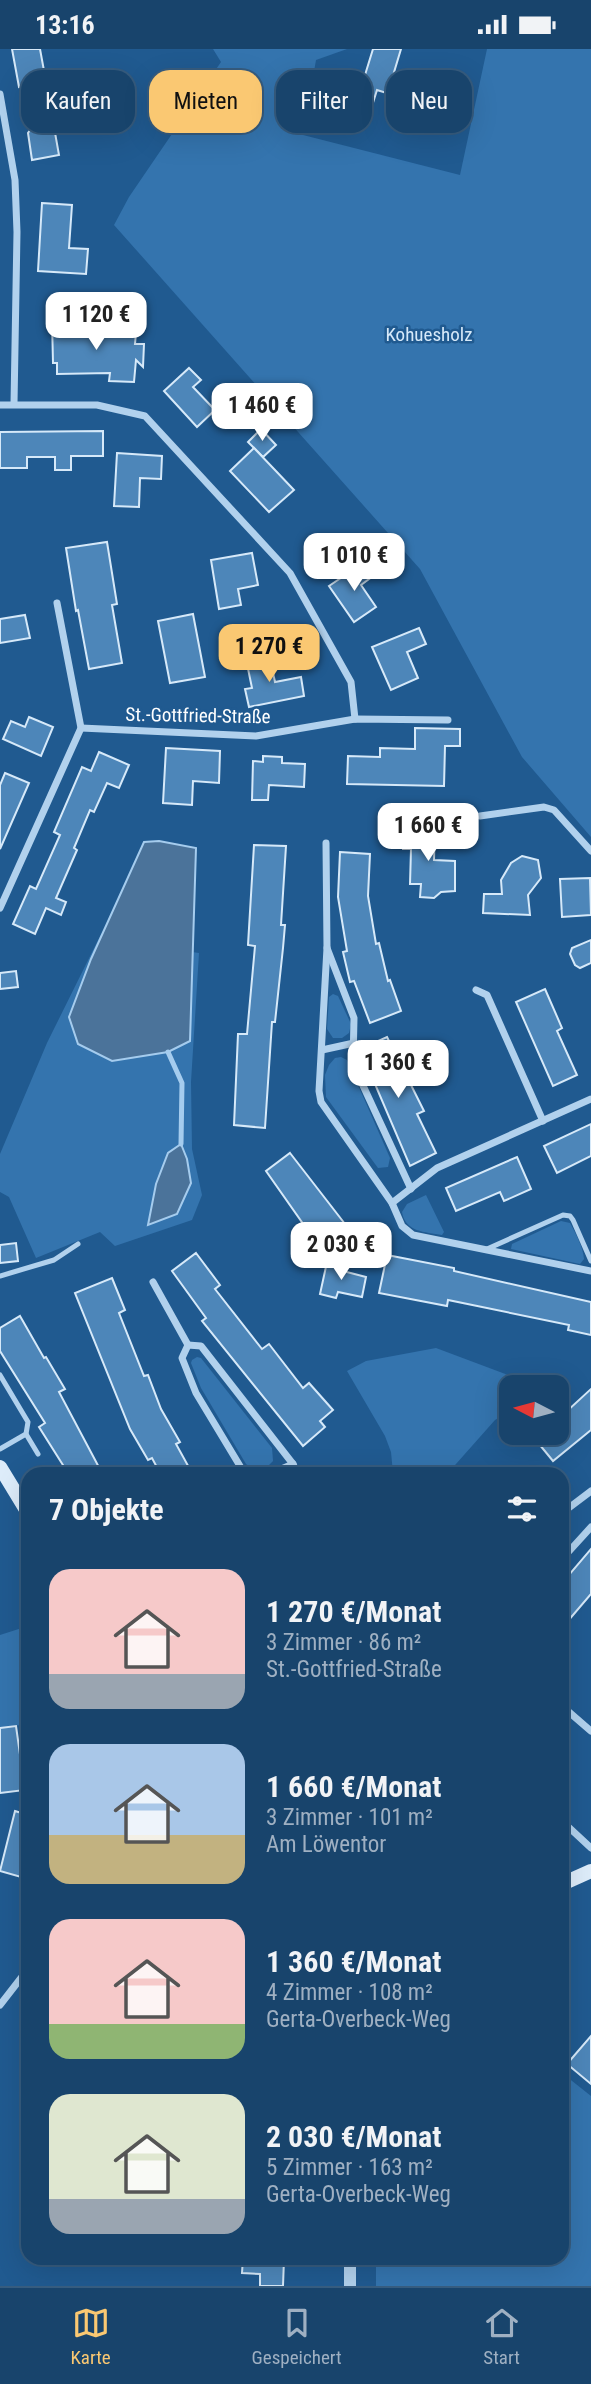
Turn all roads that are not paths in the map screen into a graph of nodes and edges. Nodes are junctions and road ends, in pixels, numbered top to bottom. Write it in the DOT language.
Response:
graph roads {
  1 [pos="0,94"];
  2 [pos="14,404"];
  3 [pos="0,405"];
  4 [pos="57,603"];
  5 [pos="355,719"];
  6 [pos="448,720"];
  7 [pos="80,728"];
  8 [pos="480,816"];
  9 [pos="326,843"];
  10 [pos="591,851"];
  11 [pos="0,908"];
  12 [pos="327,948"];
  13 [pos="476,990"];
  14 [pos="354,1043"];
  15 [pos="322,1050"];
  16 [pos="591,1099"];
  17 [pos="543,1121"];
  18 [pos="411,1189"];
  19 [pos="392,1203"];
  20 [pos="78,1244"];
  21 [pos="487,1249"];
  22 [pos="591,1261"];
  23 [pos="591,1271"];
  24 [pos="0,1276"];
  25 [pos="153,1282"];
  26 [pos="188,1345"];
  27 [pos="0,1375"];
  28 [pos="26,1434"];
  29 [pos="0,1449"];
  30 [pos="38,1454"];
  31 [pos="293,1464"];
  32 [pos="0,1467"];
  33 [pos="239,1467"];
  34 [pos="286,1467"];
  35 [pos="294,1467"];
  36 [pos="591,1490"];
  37 [pos="21,1502"];
  38 [pos="569,1507"];
  39 [pos="591,1527"];
  40 [pos="570,1550"];
  41 [pos="569,1712"];
  42 [pos="591,1731"];
  43 [pos="569,1828"];
  44 [pos="591,1848"];
  45 [pos="591,1871"];
  46 [pos="569,1881"];
  47 [pos="21,1978"];
  48 [pos="0,2005"];
  49 [pos="350,2265"];
  50 [pos="350,2286"];
  1 -- 2 [label="street"];
  2 -- 3 [label="street"];
  2 -- 5 [label="street"];
  4 -- 7 [label="street"];
  5 -- 6 [label="street, St.-Gottfried-Straße"];
  5 -- 7 [label="street, St.-Gottfried-Straße"];
  7 -- 11 [label="street"];
  8 -- 10 [label="street"];
  9 -- 12 [label="street"];
  12 -- 14 [label="street"];
  12 -- 15 [label="street"];
  13 -- 17 [label="street"];
  14 -- 15 [label="street"];
  14 -- 18 [label="street"];
  15 -- 19 [label="street"];
  16 -- 17 [label="street"];
  17 -- 18 [label="street"];
  18 -- 19 [label="street"];
  19 -- 21 [label="street"];
  20 -- 24 [label="lane"];
  21 -- 22 [label="lane"];
  21 -- 23 [label="street"];
  25 -- 26 [label="street"];
  26 -- 31 [label="street"];
  26 -- 33 [label="street"];
  27 -- 28 [label="lane"];
  28 -- 29 [label="lane"];
  28 -- 30 [label="lane"];
  31 -- 34 [label="street"];
  31 -- 35 [label="street"];
  32 -- 37 [label="main road"];
  36 -- 38 [label="street"];
  39 -- 40 [label="street"];
  41 -- 42 [label="street"];
  43 -- 44 [label="street"];
  45 -- 46 [label="main road"];
  47 -- 48 [label="street"];
  49 -- 50 [label="street"];
}
